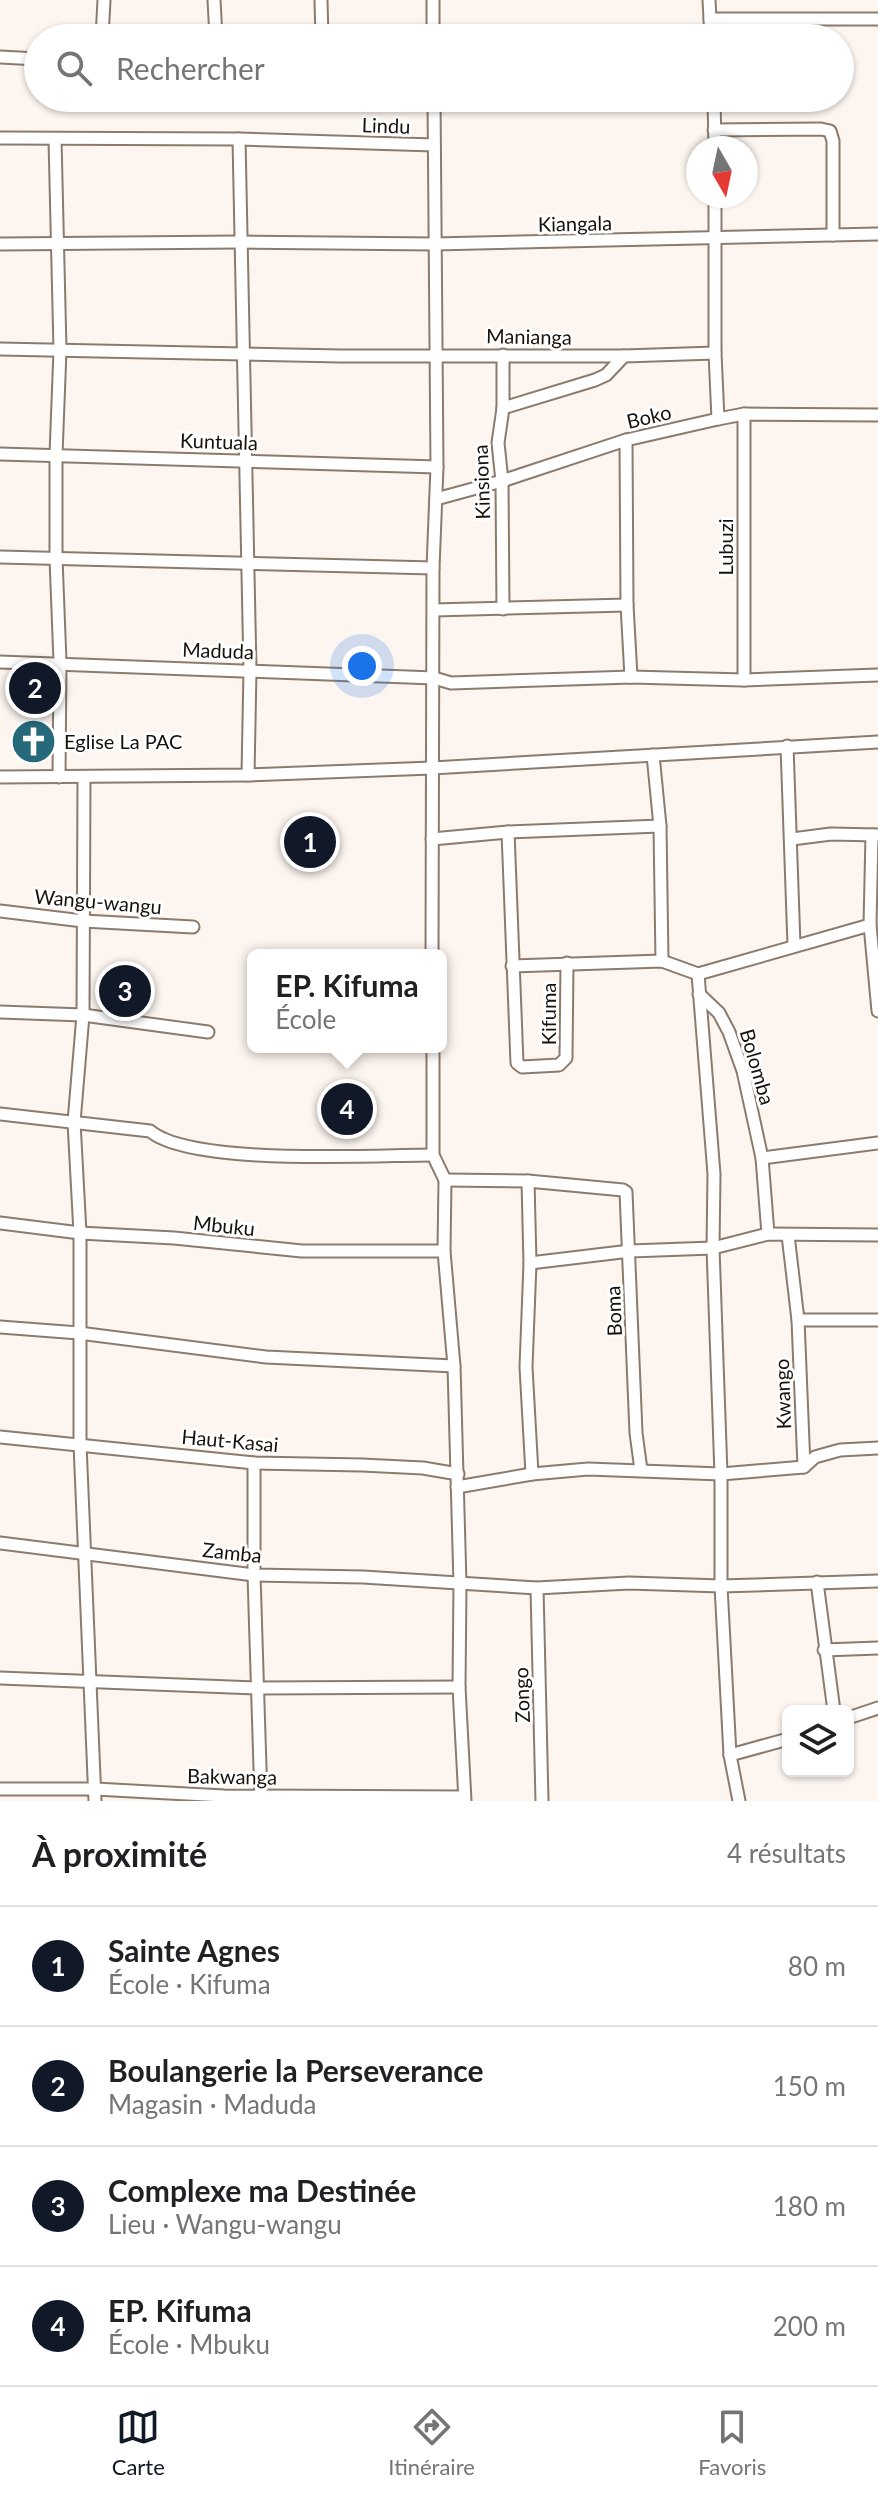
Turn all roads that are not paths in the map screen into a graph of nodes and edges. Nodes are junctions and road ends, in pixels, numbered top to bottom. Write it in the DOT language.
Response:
graph roads {
  1 [pos="104,0"];
  2 [pos="214,0"];
  3 [pos="321,0"];
  4 [pos="433,0"];
  5 [pos="709,0"];
  6 [pos="710,19"];
  7 [pos="878,19"];
  8 [pos="103,24"];
  9 [pos="215,24"];
  10 [pos="322,24"];
  11 [pos="433,24"];
  12 [pos="710,24"];
  13 [pos="0,57"];
  14 [pos="24,58"];
  15 [pos="434,112"];
  16 [pos="714,112"];
  17 [pos="714,130"];
  18 [pos="714,136"];
  19 [pos="0,138"];
  20 [pos="55,139"];
  21 [pos="239,139"];
  22 [pos="434,145"];
  23 [pos="715,208"];
  24 [pos="878,234"];
  25 [pos="833,235"];
  26 [pos="716,239"];
  27 [pos="240,242"];
  28 [pos="56,243"];
  29 [pos="0,244"];
  30 [pos="434,244"];
  31 [pos="0,349"];
  32 [pos="60,350"];
  33 [pos="715,353"];
  34 [pos="243,354"];
  35 [pos="434,354"];
  36 [pos="503,355"];
  37 [pos="624,356"];
  38 [pos="503,408"];
  39 [pos="744,414"];
  40 [pos="878,415"];
  41 [pos="718,419"];
  42 [pos="626,440"];
  43 [pos="0,454"];
  44 [pos="56,455"];
  45 [pos="245,461"];
  46 [pos="437,467"];
  47 [pos="502,481"];
  48 [pos="436,499"];
  49 [pos="0,557"];
  50 [pos="56,558"];
  51 [pos="247,563"];
  52 [pos="433,568"];
  53 [pos="627,605"];
  54 [pos="503,609"];
  55 [pos="434,610"];
  56 [pos="0,662"];
  57 [pos="60,662"];
  58 [pos="250,670"];
  59 [pos="878,675"];
  60 [pos="631,677"];
  61 [pos="434,678"];
  62 [pos="744,680"];
  63 [pos="878,742"];
  64 [pos="787,746"];
  65 [pos="653,755"];
  66 [pos="432,768"];
  67 [pos="248,775"];
  68 [pos="0,777"];
  69 [pos="59,777"];
  70 [pos="84,777"];
  71 [pos="660,826"];
  72 [pos="508,832"];
  73 [pos="875,835"];
  74 [pos="432,839"];
  75 [pos="792,839"];
  76 [pos="0,911"];
  77 [pos="83,921"];
  78 [pos="870,925"];
  79 [pos="193,927"];
  80 [pos="794,945"];
  81 [pos="432,949"];
  82 [pos="662,961"];
  83 [pos="567,963"];
  84 [pos="512,966"];
  85 [pos="698,974"];
  86 [pos="699,994"];
  87 [pos="878,1011"];
  88 [pos="0,1012"];
  89 [pos="83,1015"];
  90 [pos="208,1032"];
  91 [pos="433,1053"];
  92 [pos="0,1114"];
  93 [pos="74,1122"];
  94 [pos="878,1143"];
  95 [pos="433,1155"];
  96 [pos="762,1158"];
  97 [pos="445,1180"];
  98 [pos="528,1181"];
  99 [pos="0,1223"];
  100 [pos="80,1233"];
  101 [pos="768,1234"];
  102 [pos="788,1235"];
  103 [pos="878,1235"];
  104 [pos="713,1248"];
  105 [pos="444,1251"];
  106 [pos="630,1251"];
  107 [pos="530,1263"];
  108 [pos="798,1320"];
  109 [pos="878,1320"];
  110 [pos="0,1327"];
  111 [pos="79,1333"];
  112 [pos="454,1366"];
  113 [pos="0,1437"];
  114 [pos="80,1444"];
  115 [pos="878,1448"];
  116 [pos="254,1463"];
  117 [pos="804,1467"];
  118 [pos="641,1470"];
  119 [pos="458,1474"];
  120 [pos="532,1474"];
  121 [pos="721,1474"];
  122 [pos="457,1487"];
  123 [pos="0,1543"];
  124 [pos="85,1552"];
  125 [pos="254,1575"];
  126 [pos="878,1581"];
  127 [pos="817,1582"];
  128 [pos="460,1584"];
  129 [pos="721,1586"];
  130 [pos="537,1588"];
  131 [pos="878,1648"];
  132 [pos="824,1650"];
  133 [pos="0,1678"];
  134 [pos="90,1683"];
  135 [pos="459,1687"];
  136 [pos="259,1688"];
  137 [pos="833,1705"];
  138 [pos="878,1708"];
  139 [pos="854,1716"];
  140 [pos="782,1741"];
  141 [pos="730,1755"];
  142 [pos="0,1789"];
  143 [pos="95,1795"];
  144 [pos="260,1798"];
  145 [pos="464,1799"];
  146 [pos="542,1801"];
  147 [pos="739,1801"];
  1 -- 8 [label="street"];
  2 -- 9 [label="street"];
  3 -- 10 [label="street"];
  4 -- 11 [label="street"];
  5 -- 6 [label="street"];
  6 -- 7 [label="street"];
  6 -- 12 [label="street"];
  13 -- 14 [label="street"];
  15 -- 22 [label="street"];
  16 -- 17 [label="street"];
  17 -- 18 [label="street"];
  17 -- 25 [label="street"];
  19 -- 20 [label="street, Lindu"];
  20 -- 21 [label="street, Lindu"];
  20 -- 28 [label="street"];
  21 -- 22 [label="street, Lindu"];
  21 -- 27 [label="street"];
  22 -- 30 [label="street"];
  23 -- 26 [label="street"];
  24 -- 25 [label="street"];
  25 -- 26 [label="street"];
  26 -- 30 [label="street, Kiangala"];
  26 -- 33 [label="street"];
  27 -- 28 [label="street, Kiangala"];
  27 -- 30 [label="street, Kiangala"];
  27 -- 34 [label="street"];
  28 -- 29 [label="street, Kiangala"];
  28 -- 32 [label="street"];
  30 -- 35 [label="street"];
  31 -- 32 [label="street, Manianga"];
  32 -- 34 [label="street, Manianga"];
  32 -- 44 [label="street"];
  33 -- 37 [label="street, Manianga"];
  33 -- 41 [label="street"];
  34 -- 35 [label="street, Manianga"];
  34 -- 45 [label="street"];
  35 -- 36 [label="street, Manianga"];
  35 -- 46 [label="street"];
  36 -- 37 [label="street, Manianga"];
  36 -- 38 [label="street, Kinsiona"];
  37 -- 38 [label="street"];
  38 -- 47 [label="street, Kinsiona"];
  39 -- 40 [label="street, Boko"];
  39 -- 41 [label="street, Boko"];
  39 -- 62 [label="street, Lubuzi"];
  41 -- 42 [label="street, Boko"];
  42 -- 47 [label="street, Boko"];
  42 -- 53 [label="street"];
  43 -- 44 [label="street, Kuntuala"];
  44 -- 45 [label="street, Kuntuala"];
  44 -- 50 [label="street"];
  45 -- 46 [label="street, Kuntuala"];
  45 -- 51 [label="street"];
  46 -- 48 [label="street"];
  47 -- 48 [label="street, Boko"];
  47 -- 54 [label="street, Kinsiona"];
  48 -- 52 [label="street"];
  49 -- 50 [label="street"];
  50 -- 51 [label="street"];
  50 -- 57 [label="street"];
  51 -- 52 [label="street"];
  51 -- 58 [label="street"];
  52 -- 55 [label="street"];
  53 -- 54 [label="street"];
  53 -- 60 [label="street"];
  54 -- 55 [label="street"];
  55 -- 61 [label="street"];
  56 -- 57 [label="street, Maduda"];
  57 -- 58 [label="street, Maduda"];
  57 -- 69 [label="street"];
  58 -- 61 [label="street, Maduda"];
  58 -- 67 [label="street"];
  59 -- 62 [label="street, Maduda"];
  60 -- 61 [label="street, Maduda"];
  60 -- 62 [label="street, Maduda"];
  61 -- 66 [label="street"];
  63 -- 64 [label="street"];
  64 -- 65 [label="street"];
  64 -- 75 [label="street"];
  65 -- 66 [label="street"];
  65 -- 71 [label="street"];
  66 -- 67 [label="street"];
  66 -- 74 [label="street"];
  67 -- 70 [label="street"];
  68 -- 69 [label="street"];
  69 -- 70 [label="street"];
  70 -- 77 [label="street"];
  71 -- 72 [label="street"];
  71 -- 82 [label="street"];
  72 -- 74 [label="street"];
  72 -- 84 [label="street, Kifuma"];
  73 -- 75 [label="street"];
  73 -- 78 [label="street"];
  74 -- 81 [label="street"];
  75 -- 80 [label="street"];
  76 -- 77 [label="street, Wangu-wangu"];
  77 -- 79 [label="street, Wangu-wangu"];
  77 -- 89 [label="street"];
  78 -- 80 [label="street"];
  78 -- 87 [label="street"];
  80 -- 85 [label="street"];
  82 -- 83 [label="street, Kifuma"];
  82 -- 85 [label="street"];
  83 -- 84 [label="street, Kifuma"];
  83 -- 84 [label="street, Kifuma"];
  85 -- 86 [label="street"];
  86 -- 96 [label="street, Bolomba"];
  86 -- 104 [label="street"];
  88 -- 89 [label="street"];
  89 -- 90 [label="street"];
  89 -- 93 [label="street"];
  91 -- 95 [label="street"];
  92 -- 93 [label="street"];
  93 -- 95 [label="street"];
  93 -- 100 [label="street"];
  94 -- 96 [label="street"];
  95 -- 97 [label="street"];
  96 -- 101 [label="street, Bolomba"];
  97 -- 98 [label="street"];
  97 -- 105 [label="street"];
  98 -- 106 [label="street, Boma"];
  98 -- 107 [label="street"];
  99 -- 100 [label="street, Mbuku"];
  100 -- 105 [label="street, Mbuku"];
  100 -- 111 [label="street"];
  101 -- 102 [label="street"];
  101 -- 104 [label="street"];
  102 -- 103 [label="street"];
  102 -- 108 [label="street, Kwango"];
  104 -- 106 [label="street"];
  104 -- 121 [label="street"];
  105 -- 112 [label="street"];
  106 -- 107 [label="street"];
  106 -- 118 [label="street, Boma"];
  107 -- 120 [label="street"];
  108 -- 109 [label="street"];
  108 -- 117 [label="street, Kwango"];
  110 -- 111 [label="street"];
  111 -- 112 [label="street"];
  111 -- 114 [label="street"];
  112 -- 119 [label="street"];
  113 -- 114 [label="street, Haut-Kasai"];
  114 -- 116 [label="street, Haut-Kasai"];
  114 -- 124 [label="street"];
  115 -- 117 [label="street"];
  116 -- 119 [label="street, Haut-Kasai"];
  116 -- 125 [label="street"];
  117 -- 121 [label="street"];
  118 -- 120 [label="street"];
  118 -- 121 [label="street"];
  119 -- 122 [label="street"];
  120 -- 122 [label="street"];
  121 -- 129 [label="street"];
  122 -- 128 [label="street"];
  123 -- 124 [label="street, Zamba"];
  124 -- 125 [label="street, Zamba"];
  124 -- 134 [label="street"];
  125 -- 128 [label="street, Zamba"];
  125 -- 136 [label="street"];
  126 -- 127 [label="street"];
  127 -- 129 [label="street"];
  127 -- 132 [label="street"];
  128 -- 130 [label="street"];
  128 -- 135 [label="street"];
  129 -- 130 [label="street"];
  129 -- 141 [label="street"];
  130 -- 146 [label="street, Zongo"];
  131 -- 132 [label="street"];
  132 -- 137 [label="street"];
  133 -- 134 [label="street"];
  134 -- 136 [label="street"];
  134 -- 143 [label="street"];
  135 -- 136 [label="street"];
  135 -- 145 [label="street"];
  136 -- 144 [label="street"];
  138 -- 139 [label="street"];
  140 -- 141 [label="street"];
  141 -- 147 [label="street"];
  142 -- 143 [label="street, Bakwanga"];
  143 -- 144 [label="street, Bakwanga"];
  144 -- 145 [label="street, Bakwanga"];
}
